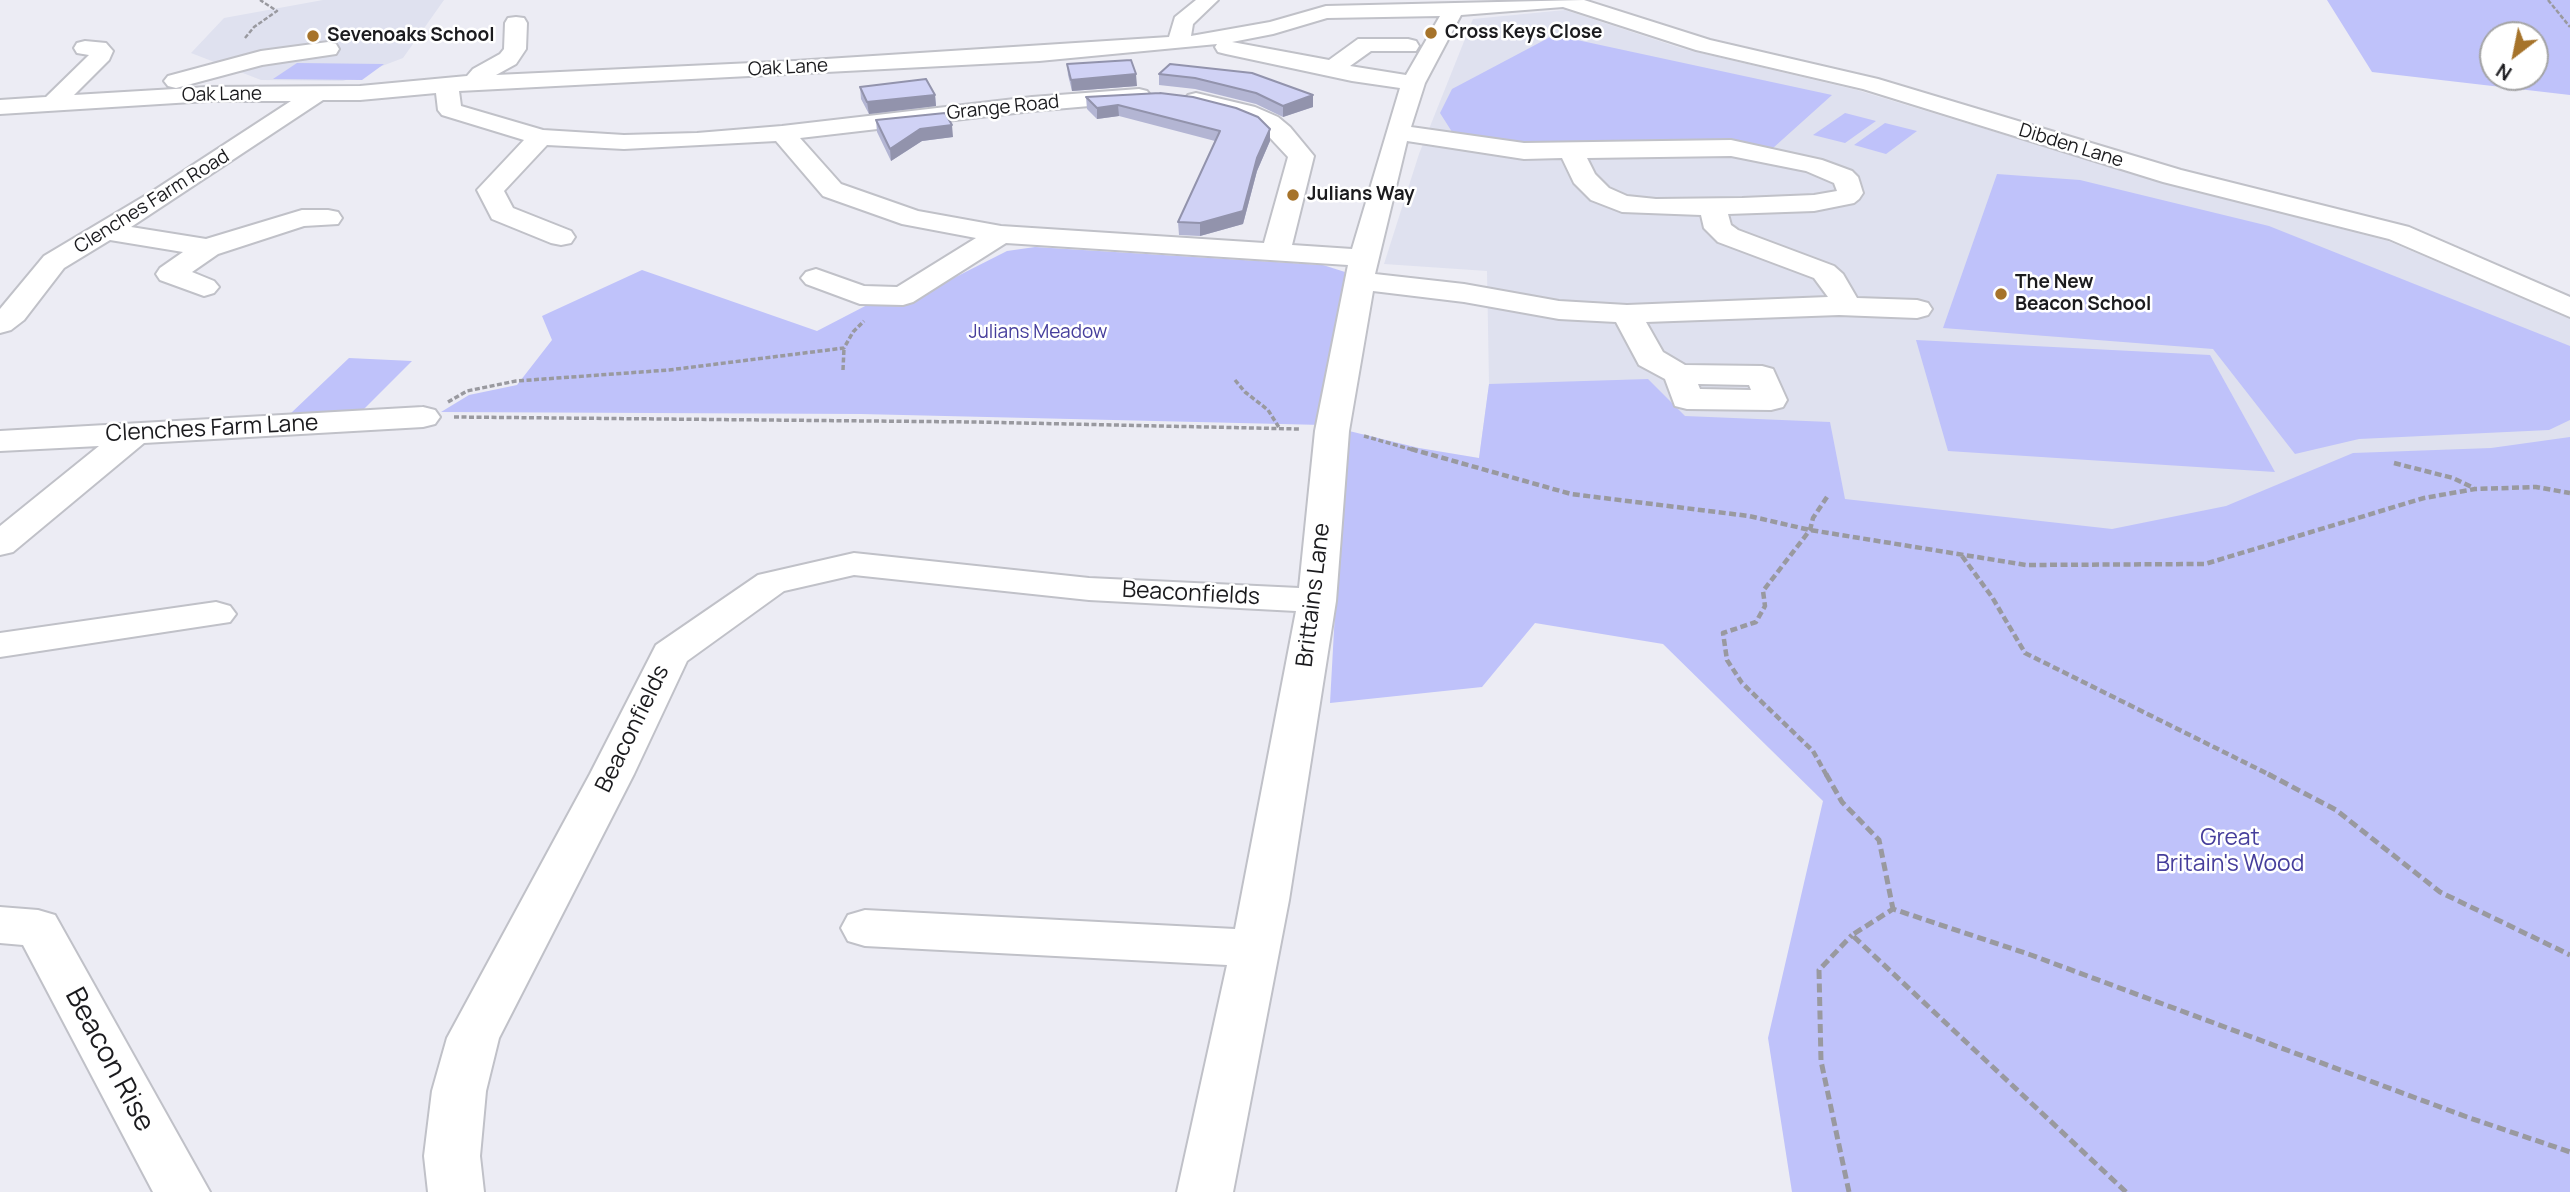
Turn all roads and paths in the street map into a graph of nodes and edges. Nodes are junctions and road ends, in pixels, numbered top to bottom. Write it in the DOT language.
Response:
graph roads {
  1 [pos="260,0"];
  2 [pos="1208,0"];
  3 [pos="2548,0"];
  4 [pos="1570,1"];
  5 [pos="1463,6"];
  6 [pos="516,23"];
  7 [pos="2570,27"];
  8 [pos="1297,30"];
  9 [pos="1320,35"];
  10 [pos="1343,39"];
  11 [pos="1179,43"];
  12 [pos="1366,44"];
  13 [pos="1408,46"];
  14 [pos="1226,47"];
  15 [pos="85,48"];
  16 [pos="328,49"];
  17 [pos="725,53"];
  18 [pos="261,58"];
  19 [pos="1333,68"];
  20 [pos="761,70"];
  21 [pos="474,82"];
  22 [pos="1413,83"];
  23 [pos="447,85"];
  24 [pos="317,94"];
  25 [pos="135,99"];
  26 [pos="52,104"];
  27 [pos="0,107"];
  28 [pos="1397,132"];
  29 [pos="782,133"];
  30 [pos="541,137"];
  31 [pos="1571,150"];
  32 [pos="1713,207"];
  33 [pos="328,218"];
  34 [pos="105,231"];
  35 [pos="1001,234"];
  36 [pos="561,237"];
  37 [pos="208,248"];
  38 [pos="1276,251"];
  39 [pos="1362,269"];
  40 [pos="816,278"];
  41 [pos="204,287"];
  42 [pos="903,296"];
  43 [pos="1847,306"];
  44 [pos="2570,307"];
  45 [pos="1917,309"];
  46 [pos="1627,314"];
  47 [pos="0,324"];
  48 [pos="844,348"];
  49 [pos="843,370"];
  50 [pos="1679,374"];
  51 [pos="1235,380"];
  52 [pos="424,417"];
  53 [pos="1280,429"];
  54 [pos="1332,431"];
  55 [pos="135,433"];
  56 [pos="0,441"];
  57 [pos="2394,463"];
  58 [pos="2475,489"];
  59 [pos="2570,493"];
  60 [pos="1827,497"];
  61 [pos="1810,530"];
  62 [pos="0,544"];
  63 [pos="1962,555"];
  64 [pos="1317,601"];
  65 [pos="216,614"];
  66 [pos="0,645"];
  67 [pos="1893,909"];
  68 [pos="19,927"];
  69 [pos="865,928"];
  70 [pos="1852,935"];
  71 [pos="1255,948"];
  72 [pos="2570,955"];
  73 [pos="2570,1152"];
  74 [pos="449,1189"];
  75 [pos="182,1192"];
  76 [pos="1205,1192"];
  77 [pos="1849,1192"];
  78 [pos="2126,1192"];
  1 -- 18 [label="path"];
  2 -- 11 [label="street"];
  3 -- 7 [label="path"];
  4 -- 5 [label="street, Oak Lane"];
  4 -- 44 [label="street, Dibden Lane"];
  5 -- 11 [label="street, Oak Lane"];
  5 -- 22 [label="street, Brittains Lane"];
  6 -- 21 [label="street"];
  8 -- 9 [label="street"];
  10 -- 12 [label="street"];
  11 -- 20 [label="street, Oak Lane"];
  12 -- 13 [label="street"];
  12 -- 19 [label="street"];
  14 -- 19 [label="street"];
  15 -- 26 [label="street"];
  16 -- 18 [label="street"];
  17 -- 20 [label="street"];
  18 -- 25 [label="street"];
  19 -- 22 [label="street"];
  20 -- 21 [label="street, Oak Lane"];
  21 -- 23 [label="street, Oak Lane"];
  22 -- 28 [label="street, Brittains Lane"];
  23 -- 24 [label="street, Oak Lane"];
  23 -- 30 [label="street, Grange Road"];
  24 -- 25 [label="street, Oak Lane"];
  24 -- 34 [label="street, Clenches Farm Road"];
  25 -- 26 [label="street, Oak Lane"];
  26 -- 27 [label="street, Oak Lane"];
  28 -- 31 [label="street"];
  28 -- 39 [label="street, Brittains Lane"];
  29 -- 30 [label="street, Grange Road"];
  29 -- 35 [label="street"];
  29 -- 38 [label="street, Grange Road"];
  30 -- 36 [label="street"];
  31 -- 32 [label="street"];
  31 -- 32 [label="street"];
  32 -- 43 [label="street"];
  33 -- 37 [label="street"];
  34 -- 37 [label="street"];
  34 -- 47 [label="street, Clenches Farm Road"];
  35 -- 38 [label="street"];
  35 -- 42 [label="street"];
  37 -- 41 [label="street"];
  38 -- 39 [label="street"];
  39 -- 46 [label="street"];
  39 -- 54 [label="street, Brittains Lane"];
  40 -- 42 [label="street"];
  42 -- 48 [label="path"];
  43 -- 45 [label="street"];
  43 -- 46 [label="street"];
  46 -- 50 [label="street"];
  48 -- 49 [label="path"];
  48 -- 52 [label="path"];
  51 -- 53 [label="path"];
  52 -- 53 [label="path"];
  52 -- 55 [label="street, Clenches Farm Lane"];
  53 -- 54 [label="path"];
  54 -- 61 [label="path"];
  54 -- 64 [label="street, Brittains Lane"];
  55 -- 56 [label="street, Clenches Farm Lane"];
  55 -- 62 [label="street"];
  57 -- 58 [label="path"];
  58 -- 59 [label="path"];
  58 -- 63 [label="path"];
  60 -- 61 [label="path"];
  61 -- 63 [label="path"];
  61 -- 67 [label="path"];
  63 -- 72 [label="path"];
  64 -- 71 [label="street, Brittains Lane"];
  64 -- 74 [label="street, Beaconfields"];
  65 -- 66 [label="street"];
  67 -- 70 [label="path"];
  67 -- 73 [label="path"];
  68 -- 75 [label="street, Beacon Rise"];
  69 -- 71 [label="street"];
  70 -- 77 [label="path"];
  70 -- 78 [label="path"];
  71 -- 76 [label="street, Brittains Lane"];
}
